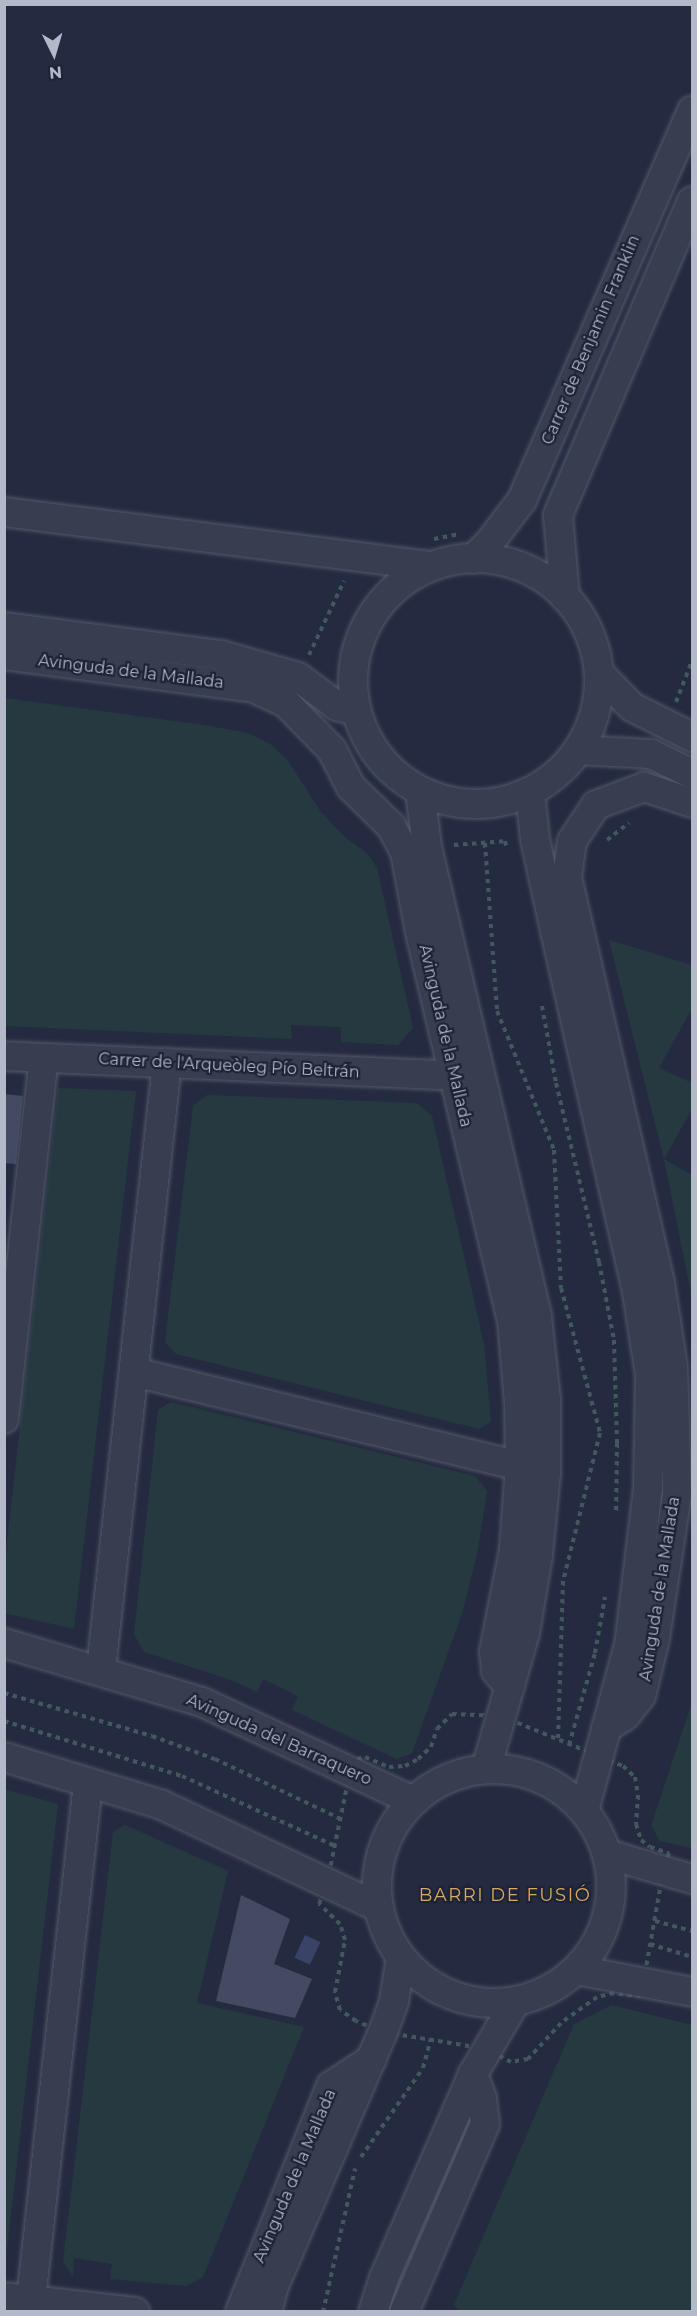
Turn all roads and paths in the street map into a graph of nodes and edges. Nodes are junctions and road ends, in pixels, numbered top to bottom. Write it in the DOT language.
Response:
graph roads {
  1 [pos="693,110"];
  2 [pos="693,201"];
  3 [pos="4,512"];
  4 [pos="473,559"];
  5 [pos="432,566"];
  6 [pos="565,597"];
  7 [pos="4,627"];
  8 [pos="216,654"];
  9 [pos="4,656"];
  10 [pos="693,661"];
  11 [pos="599,673"];
  12 [pos="171,677"];
  13 [pos="356,711"];
  14 [pos="667,725"];
  15 [pos="693,737"];
  16 [pos="578,750"];
  17 [pos="693,774"];
  18 [pos="420,791"];
  19 [pos="530,792"];
  20 [pos="693,803"];
  21 [pos="535,839"];
  22 [pos="505,841"];
  23 [pos="427,847"];
  24 [pos="508,853"];
  25 [pos="440,902"];
  26 [pos="551,914"];
  27 [pos="578,928"];
  28 [pos="420,932"];
  29 [pos="541,1002"];
  30 [pos="4,1056"];
  31 [pos="44,1058"];
  32 [pos="167,1063"];
  33 [pos="454,1076"];
  34 [pos="134,1372"];
  35 [pos="4,1419"];
  36 [pos="520,1466"];
  37 [pos="685,1496"];
  38 [pos="615,1523"];
  39 [pos="606,1592"];
  40 [pos="4,1642"];
  41 [pos="101,1670"];
  42 [pos="510,1687"];
  43 [pos="4,1693"];
  44 [pos="501,1716"];
  45 [pos="606,1728"];
  46 [pos="569,1745"];
  47 [pos="598,1756"];
  48 [pos="4,1757"];
  49 [pos="486,1769"];
  50 [pos="350,1772"];
  51 [pos="88,1783"];
  52 [pos="413,1801"];
  53 [pos="584,1811"];
  54 [pos="341,1819"];
  55 [pos="607,1854"];
  56 [pos="663,1872"];
  57 [pos="693,1879"];
  58 [pos="327,1883"];
  59 [pos="378,1906"];
  60 [pos="655,1921"];
  61 [pos="693,1931"];
  62 [pos="650,1944"];
  63 [pos="693,1957"];
  64 [pos="401,1958"];
  65 [pos="577,1970"];
  66 [pos="644,1981"];
  67 [pos="693,1992"];
  68 [pos="515,2002"];
  69 [pos="383,2032"];
  70 [pos="431,2039"];
  71 [pos="487,2049"];
  72 [pos="372,2059"];
  73 [pos="473,2074"];
  74 [pos="18,2299"];
  75 [pos="135,2312"];
  76 [pos="240,2312"];
  77 [pos="267,2312"];
  78 [pos="323,2312"];
  79 [pos="373,2312"];
  80 [pos="404,2312"];
  1 -- 4 [label="street, Carrer de Benjamin Franklin"];
  2 -- 6 [label="street"];
  3 -- 5 [label="street"];
  4 -- 5 [label="street"];
  4 -- 6 [label="street"];
  5 -- 13 [label="street"];
  6 -- 11 [label="street"];
  7 -- 8 [label="street"];
  8 -- 12 [label="street"];
  8 -- 13 [label="street"];
  9 -- 12 [label="street, Avinguda de la Mallada"];
  10 -- 14 [label="path"];
  11 -- 14 [label="street"];
  11 -- 16 [label="street"];
  12 -- 28 [label="street, Avinguda de la Mallada"];
  13 -- 18 [label="street"];
  14 -- 15 [label="street"];
  16 -- 17 [label="street"];
  16 -- 19 [label="street"];
  18 -- 19 [label="street"];
  18 -- 23 [label="street, Avinguda de la Mallada"];
  19 -- 21 [label="street, Avinguda de la Mallada"];
  20 -- 27 [label="street, Avinguda de la Mallada"];
  21 -- 22 [label="path"];
  21 -- 26 [label="street, Avinguda de la Mallada"];
  22 -- 23 [label="path"];
  22 -- 24 [label="path"];
  23 -- 25 [label="street, Avinguda de la Mallada"];
  25 -- 28 [label="street"];
  25 -- 42 [label="street, Avinguda de la Mallada"];
  26 -- 27 [label="street"];
  26 -- 45 [label="street, Avinguda de la Mallada"];
  27 -- 37 [label="street, Avinguda de la Mallada"];
  28 -- 33 [label="street, Avinguda de la Mallada"];
  29 -- 38 [label="path"];
  30 -- 31 [label="street, Carrer de l'Arqueòleg Pío Beltrán"];
  31 -- 32 [label="street, Carrer de l'Arqueòleg Pío Beltrán"];
  31 -- 35 [label="street"];
  32 -- 33 [label="street, Carrer de l'Arqueòleg Pío Beltrán"];
  32 -- 34 [label="street"];
  33 -- 36 [label="street, Avinguda de la Mallada"];
  34 -- 36 [label="street"];
  34 -- 41 [label="street"];
  36 -- 42 [label="street, Avinguda de la Mallada"];
  37 -- 45 [label="street, Avinguda de la Mallada"];
  39 -- 46 [label="path"];
  40 -- 41 [label="street, Avinguda del Barraquero"];
  41 -- 50 [label="street, Avinguda del Barraquero"];
  42 -- 44 [label="street, Avinguda de la Mallada"];
  43 -- 54 [label="path"];
  44 -- 46 [label="path"];
  44 -- 49 [label="street, Avinguda de la Mallada"];
  44 -- 50 [label="path"];
  45 -- 47 [label="street, Avinguda de la Mallada"];
  46 -- 47 [label="path"];
  47 -- 53 [label="street, Avinguda de la Mallada"];
  47 -- 56 [label="path"];
  48 -- 51 [label="street"];
  49 -- 52 [label="street"];
  49 -- 53 [label="street"];
  50 -- 52 [label="street, Avinguda del Barraquero"];
  50 -- 54 [label="path"];
  51 -- 58 [label="street"];
  51 -- 74 [label="street"];
  52 -- 59 [label="street"];
  53 -- 55 [label="street"];
  54 -- 58 [label="path"];
  55 -- 56 [label="street"];
  55 -- 65 [label="street"];
  56 -- 57 [label="street"];
  56 -- 60 [label="path"];
  58 -- 59 [label="street"];
  58 -- 69 [label="path"];
  59 -- 64 [label="street"];
  60 -- 61 [label="path"];
  60 -- 62 [label="path"];
  62 -- 63 [label="path"];
  62 -- 66 [label="path"];
  64 -- 68 [label="street"];
  64 -- 69 [label="street, Avinguda de la Mallada"];
  65 -- 66 [label="street"];
  65 -- 68 [label="street"];
  66 -- 67 [label="street"];
  66 -- 71 [label="path"];
  68 -- 71 [label="street"];
  69 -- 70 [label="path"];
  69 -- 72 [label="street, Avinguda de la Mallada"];
  70 -- 71 [label="path"];
  70 -- 78 [label="path"];
  71 -- 73 [label="street"];
  72 -- 76 [label="street, Avinguda de la Mallada"];
  72 -- 77 [label="street, Avinguda de la Mallada"];
  73 -- 79 [label="street"];
  73 -- 80 [label="street"];
  74 -- 75 [label="street"];
}
